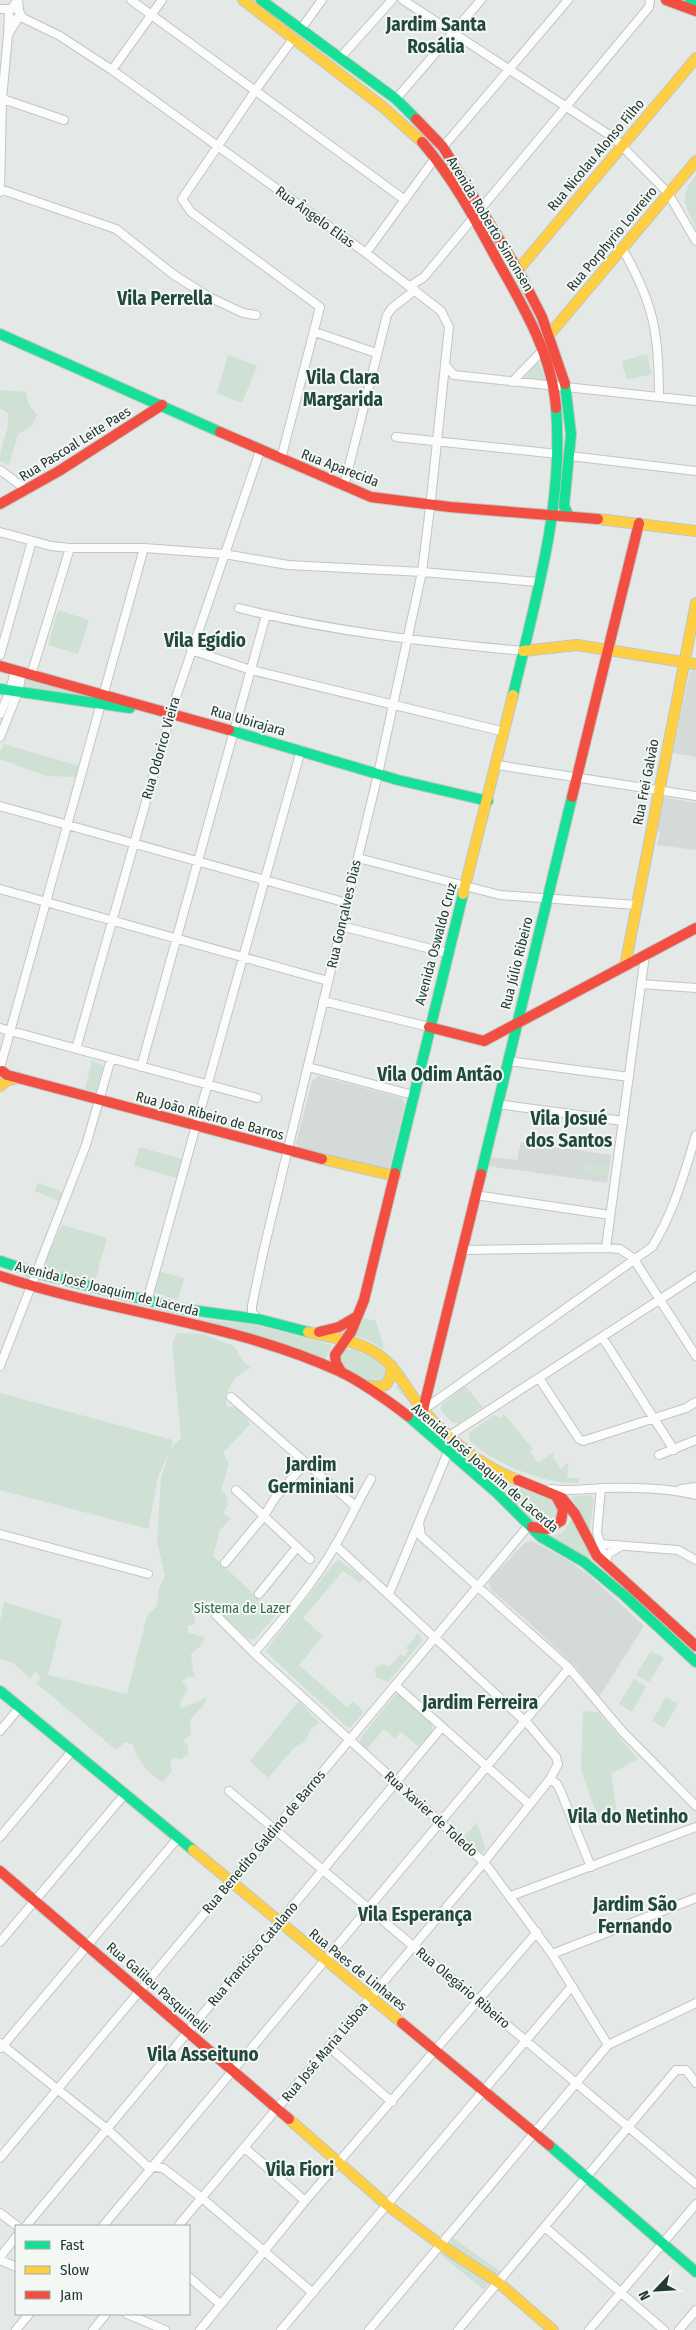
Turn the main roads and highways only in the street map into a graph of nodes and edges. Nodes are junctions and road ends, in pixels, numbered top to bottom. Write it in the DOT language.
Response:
graph roads {
  1 [pos="243,0"];
  2 [pos="261,0"];
  3 [pos="666,0"];
  4 [pos="690,0"];
  5 [pos="696,2"];
  6 [pos="696,11"];
  7 [pos="696,58"];
  8 [pos="696,161"];
  9 [pos="518,270"];
  10 [pos="0,334"];
  11 [pos="549,335"];
  12 [pos="162,405"];
  13 [pos="0,504"];
  14 [pos="552,515"];
  15 [pos="569,516"];
  16 [pos="639,523"];
  17 [pos="696,531"];
  18 [pos="696,603"];
  19 [pos="608,649"];
  20 [pos="523,651"];
  21 [pos="684,662"];
  22 [pos="696,664"];
  23 [pos="0,666"];
  24 [pos="9,691"];
  25 [pos="102,700"];
  26 [pos="488,801"];
  27 [pos="696,928"];
  28 [pos="625,966"];
  29 [pos="517,1025"];
  30 [pos="429,1028"];
  31 [pos="0,1071"];
  32 [pos="19,1077"];
  33 [pos="0,1086"];
  34 [pos="395,1176"];
  35 [pos="0,1261"];
  36 [pos="0,1276"];
  37 [pos="357,1316"];
  38 [pos="311,1332"];
  39 [pos="345,1341"];
  40 [pos="392,1366"];
  41 [pos="342,1373"];
  42 [pos="360,1385"];
  43 [pos="423,1410"];
  44 [pos="540,1488"];
  45 [pos="528,1525"];
  46 [pos="696,1646"];
  47 [pos="696,1662"];
  48 [pos="0,1691"];
  49 [pos="0,1871"];
  50 [pos="696,2272"];
  51 [pos="553,2330"];
  1 -- 14 [label="main road, Avenida Roberto Simonsen"];
  2 -- 9 [label="main road, Avenida Roberto Simonsen"];
  3 -- 6 [label="main road"];
  4 -- 5 [label="main road"];
  7 -- 9 [label="main road, Rua Nicolau Alonso Filho"];
  8 -- 11 [label="main road, Rua Porphyrio Loureiro"];
  9 -- 11 [label="main road, Avenida Roberto Simonsen"];
  10 -- 12 [label="main road, Rua Aparecida"];
  11 -- 15 [label="main road, Avenida Roberto Simonsen"];
  12 -- 13 [label="main road, Rua Pascoal Leite Paes"];
  12 -- 14 [label="main road, Rua Aparecida"];
  14 -- 15 [label="main road, Rua Aparecida"];
  14 -- 20 [label="main road, Avenida Oswaldo Cruz"];
  15 -- 16 [label="main road, Rua Aparecida"];
  16 -- 17 [label="main road, Rua Aparecida"];
  16 -- 19 [label="main road, Rua Júlio Ribeiro"];
  18 -- 21 [label="main road, Rua Frei Galvão"];
  19 -- 20 [label="main road"];
  19 -- 21 [label="main road"];
  19 -- 29 [label="main road, Rua Júlio Ribeiro"];
  20 -- 26 [label="main road, Avenida Oswaldo Cruz"];
  21 -- 22 [label="main road"];
  21 -- 28 [label="main road, Rua Frei Galvão"];
  23 -- 25 [label="main road, Rua Ubirajara"];
  24 -- 25 [label="main road"];
  25 -- 26 [label="main road, Rua Ubirajara"];
  26 -- 30 [label="main road, Avenida Oswaldo Cruz"];
  27 -- 28 [label="main road"];
  28 -- 29 [label="main road"];
  29 -- 30 [label="main road"];
  29 -- 43 [label="main road, Rua Júlio Ribeiro"];
  30 -- 34 [label="main road, Avenida Oswaldo Cruz"];
  31 -- 32 [label="main road, Rua João Ribeiro de Barros"];
  32 -- 33 [label="main road"];
  32 -- 34 [label="main road, Rua João Ribeiro de Barros"];
  34 -- 37 [label="main road, Avenida Oswaldo Cruz"];
  35 -- 38 [label="main road, Avenida José Joaquim de Lacerda"];
  36 -- 41 [label="main road, Avenida José Joaquim de Lacerda"];
  37 -- 38 [label="main road"];
  37 -- 39 [label="main road, Avenida Oswaldo Cruz"];
  38 -- 39 [label="main road, Avenida José Joaquim de Lacerda"];
  39 -- 40 [label="main road, Avenida José Joaquim de Lacerda"];
  39 -- 41 [label="main road, Avenida Oswaldo Cruz"];
  40 -- 42 [label="main road"];
  40 -- 43 [label="main road, Avenida José Joaquim de Lacerda"];
  41 -- 42 [label="main road, Avenida José Joaquim de Lacerda"];
  42 -- 45 [label="main road, Avenida José Joaquim de Lacerda"];
  43 -- 44 [label="main road, Avenida José Joaquim de Lacerda"];
  44 -- 45 [label="main road"];
  44 -- 46 [label="main road, Avenida José Joaquim de Lacerda"];
  45 -- 47 [label="main road, Avenida José Joaquim de Lacerda"];
  48 -- 50 [label="main road, Rua Paes de Linhares"];
  49 -- 51 [label="main road, Rua Galileu Pasquinelli"];
}
